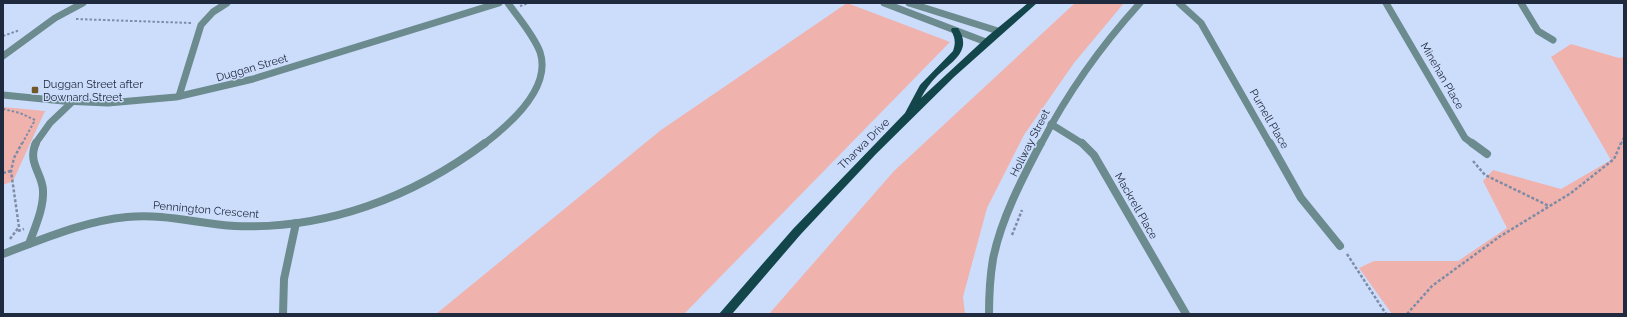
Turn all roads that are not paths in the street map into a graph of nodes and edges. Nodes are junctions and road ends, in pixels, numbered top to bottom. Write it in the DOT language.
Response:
graph roads {
  1 [pos="84,3"];
  2 [pos="228,3"];
  3 [pos="499,3"];
  4 [pos="508,3"];
  5 [pos="884,3"];
  6 [pos="909,3"];
  7 [pos="1033,3"];
  8 [pos="1140,3"];
  9 [pos="1179,3"];
  10 [pos="1386,3"];
  11 [pos="1521,3"];
  12 [pos="956,30"];
  13 [pos="998,31"];
  14 [pos="1553,40"];
  15 [pos="986,42"];
  16 [pos="3,56"];
  17 [pos="3,94"];
  18 [pos="179,96"];
  19 [pos="71,103"];
  20 [pos="908,117"];
  21 [pos="1051,124"];
  22 [pos="1487,154"];
  23 [pos="296,224"];
  24 [pos="29,244"];
  25 [pos="1340,246"];
  26 [pos="3,254"];
  27 [pos="283,314"];
  28 [pos="725,314"];
  29 [pos="989,314"];
  30 [pos="1186,314"];
  1 -- 16 [label="street"];
  2 -- 18 [label="street"];
  3 -- 18 [label="street, Duggan Street"];
  4 -- 23 [label="street, Pennington Crescent"];
  5 -- 12 [label="street"];
  6 -- 13 [label="street"];
  7 -- 13 [label="main road, Tharwa Drive"];
  8 -- 21 [label="street, Hollway Street"];
  9 -- 25 [label="street, Purnell Place"];
  10 -- 22 [label="street, Minehan Place"];
  11 -- 14 [label="street"];
  12 -- 15 [label="street"];
  12 -- 20 [label="main road"];
  13 -- 15 [label="main road, Tharwa Drive"];
  15 -- 20 [label="main road, Tharwa Drive"];
  17 -- 19 [label="street, Duggan Street"];
  18 -- 19 [label="street, Duggan Street"];
  19 -- 24 [label="street"];
  20 -- 28 [label="main road, Tharwa Drive"];
  21 -- 29 [label="street, Hollway Street"];
  21 -- 30 [label="street, Mackrell Place"];
  23 -- 24 [label="street, Pennington Crescent"];
  23 -- 27 [label="street"];
  24 -- 26 [label="street, Pennington Crescent"];
}
